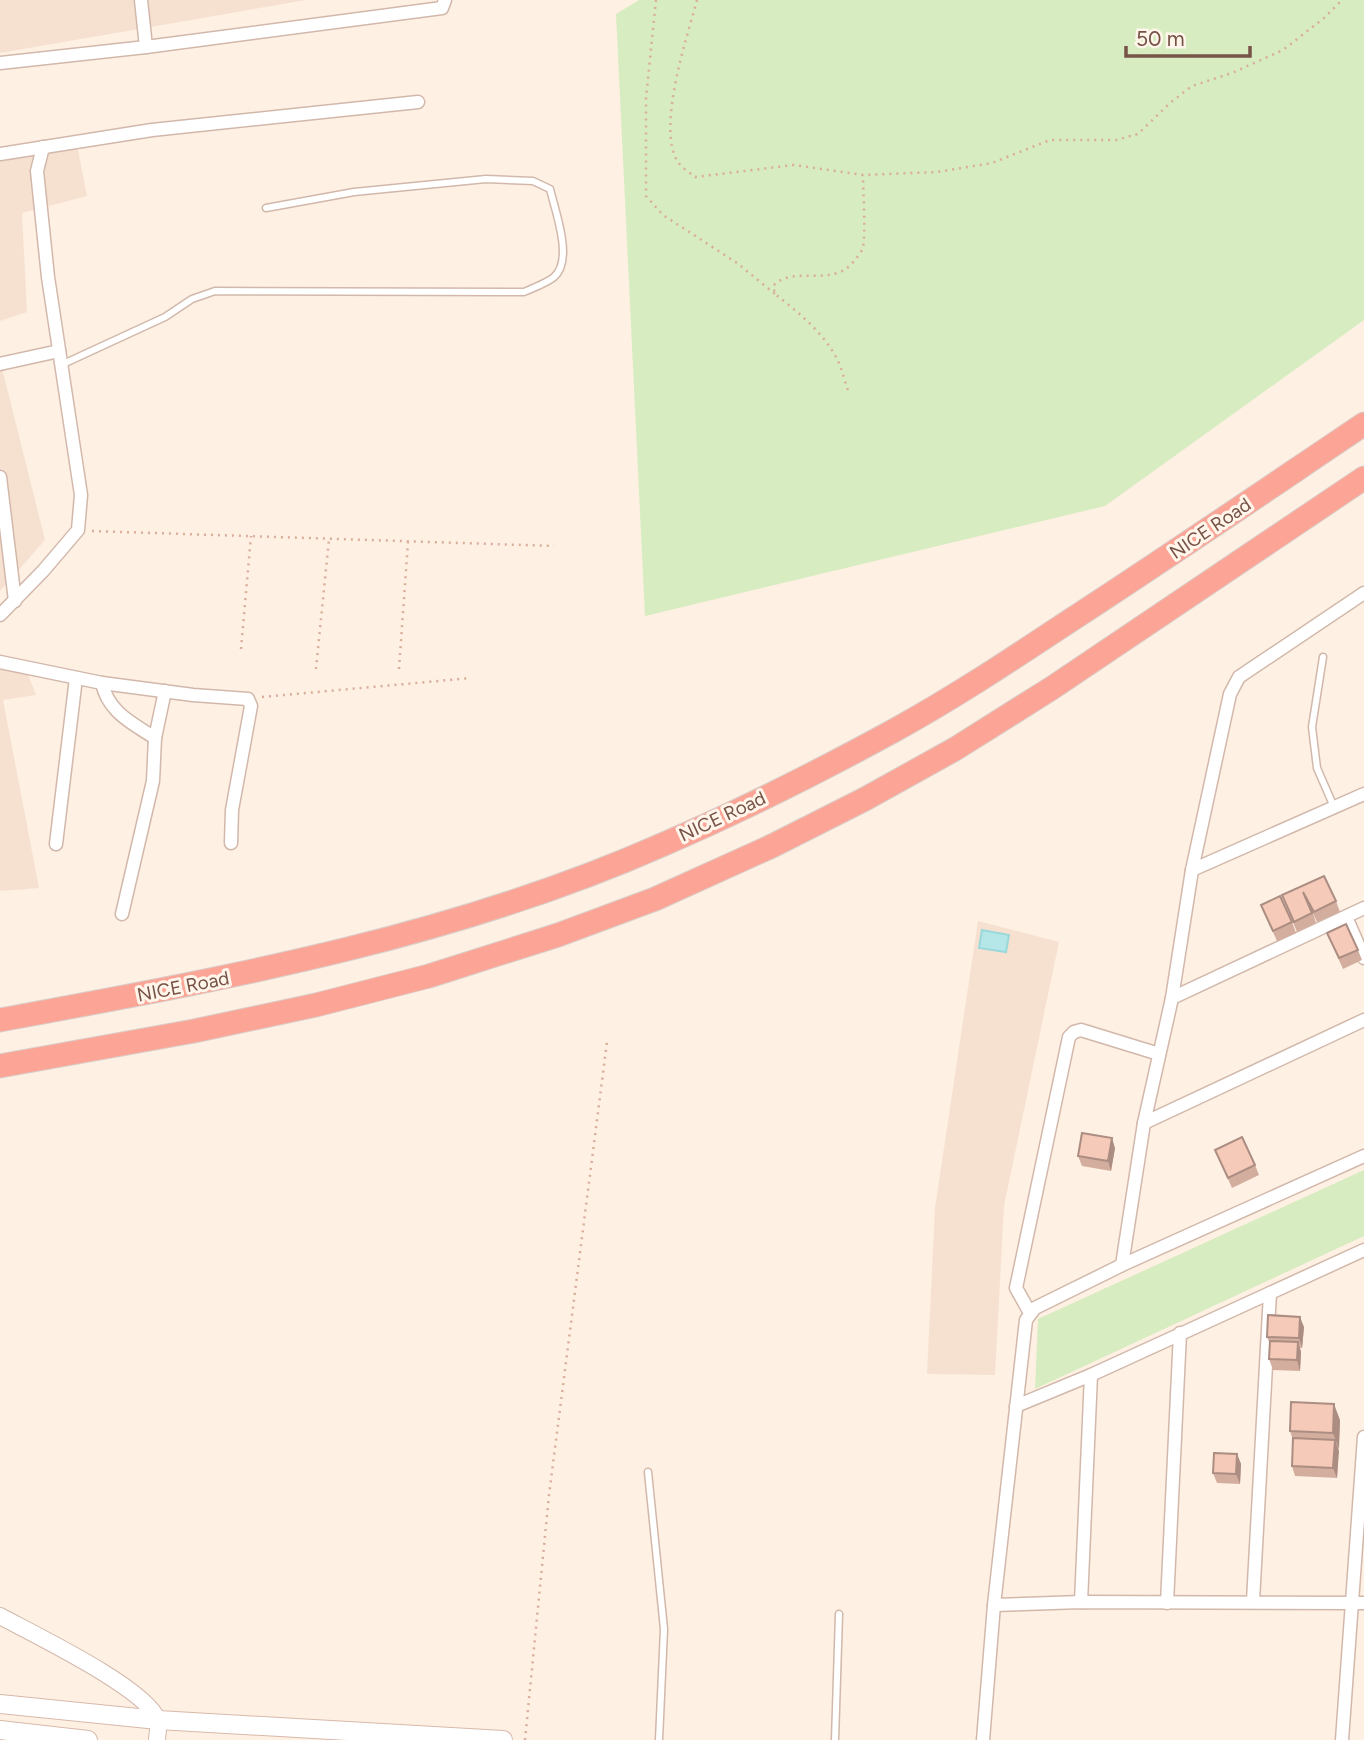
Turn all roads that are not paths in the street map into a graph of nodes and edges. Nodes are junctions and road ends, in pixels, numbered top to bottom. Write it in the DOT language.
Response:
graph roads {
  1 [pos="141,0"];
  2 [pos="445,0"];
  3 [pos="146,47"];
  4 [pos="0,63"];
  5 [pos="418,102"];
  6 [pos="43,147"];
  7 [pos="0,154"];
  8 [pos="266,208"];
  9 [pos="59,351"];
  10 [pos="0,364"];
  11 [pos="61,365"];
  12 [pos="1364,424"];
  13 [pos="0,477"];
  14 [pos="1364,478"];
  15 [pos="1364,593"];
  16 [pos="15,601"];
  17 [pos="0,615"];
  18 [pos="1323,657"];
  19 [pos="0,662"];
  20 [pos="76,678"];
  21 [pos="102,683"];
  22 [pos="165,691"];
  23 [pos="155,738"];
  24 [pos="1364,794"];
  25 [pos="1334,807"];
  26 [pos="231,843"];
  27 [pos="56,844"];
  28 [pos="1192,870"];
  29 [pos="1364,908"];
  30 [pos="122,914"];
  31 [pos="1346,916"];
  32 [pos="1364,958"];
  33 [pos="1172,998"];
  34 [pos="0,1020"];
  35 [pos="1364,1020"];
  36 [pos="1159,1054"];
  37 [pos="0,1066"];
  38 [pos="1144,1123"];
  39 [pos="1364,1156"];
  40 [pos="1364,1250"];
  41 [pos="1122,1265"];
  42 [pos="1270,1293"];
  43 [pos="1030,1313"];
  44 [pos="1180,1334"];
  45 [pos="1091,1375"];
  46 [pos="1016,1406"];
  47 [pos="1364,1437"];
  48 [pos="648,1472"];
  49 [pos="1253,1601"];
  50 [pos="1082,1602"];
  51 [pos="1167,1603"];
  52 [pos="1358,1603"];
  53 [pos="995,1605"];
  54 [pos="839,1614"];
  55 [pos="0,1616"];
  56 [pos="0,1704"];
  57 [pos="158,1720"];
  58 [pos="0,1730"];
  59 [pos="80,1740"];
  60 [pos="88,1740"];
  61 [pos="157,1740"];
  62 [pos="503,1740"];
  63 [pos="659,1740"];
  64 [pos="835,1740"];
  65 [pos="983,1740"];
  66 [pos="1342,1740"];
  1 -- 3 [label="street"];
  2 -- 3 [label="street"];
  3 -- 4 [label="street"];
  5 -- 6 [label="street"];
  6 -- 7 [label="street"];
  6 -- 9 [label="street"];
  8 -- 11 [label="lane"];
  9 -- 10 [label="street"];
  9 -- 11 [label="street"];
  11 -- 16 [label="street"];
  12 -- 34 [label="highway, NICE Road"];
  13 -- 16 [label="street"];
  14 -- 37 [label="highway"];
  15 -- 28 [label="street"];
  16 -- 17 [label="street"];
  18 -- 25 [label="lane"];
  19 -- 20 [label="street"];
  20 -- 21 [label="street"];
  20 -- 27 [label="street"];
  21 -- 22 [label="street"];
  21 -- 23 [label="street"];
  22 -- 23 [label="street"];
  22 -- 26 [label="street"];
  23 -- 30 [label="street"];
  24 -- 25 [label="street"];
  25 -- 28 [label="street"];
  28 -- 33 [label="street"];
  29 -- 31 [label="street"];
  31 -- 32 [label="street"];
  31 -- 33 [label="street"];
  33 -- 36 [label="street"];
  35 -- 38 [label="street"];
  36 -- 38 [label="street"];
  36 -- 43 [label="street"];
  38 -- 41 [label="street"];
  39 -- 41 [label="street"];
  40 -- 42 [label="street"];
  41 -- 43 [label="street"];
  42 -- 44 [label="street"];
  42 -- 49 [label="street"];
  43 -- 46 [label="street"];
  44 -- 45 [label="street"];
  44 -- 51 [label="street"];
  45 -- 46 [label="street"];
  45 -- 50 [label="street"];
  46 -- 53 [label="street"];
  47 -- 52 [label="street"];
  48 -- 63 [label="lane"];
  49 -- 51 [label="street"];
  49 -- 52 [label="street"];
  50 -- 51 [label="street"];
  50 -- 53 [label="street"];
  52 -- 66 [label="street"];
  53 -- 65 [label="street"];
  54 -- 64 [label="lane"];
  55 -- 57 [label="street"];
  56 -- 57 [label="main road"];
  57 -- 61 [label="street"];
  57 -- 62 [label="main road"];
  58 -- 59 [label="main road"];
  59 -- 60 [label="main road"];
}
